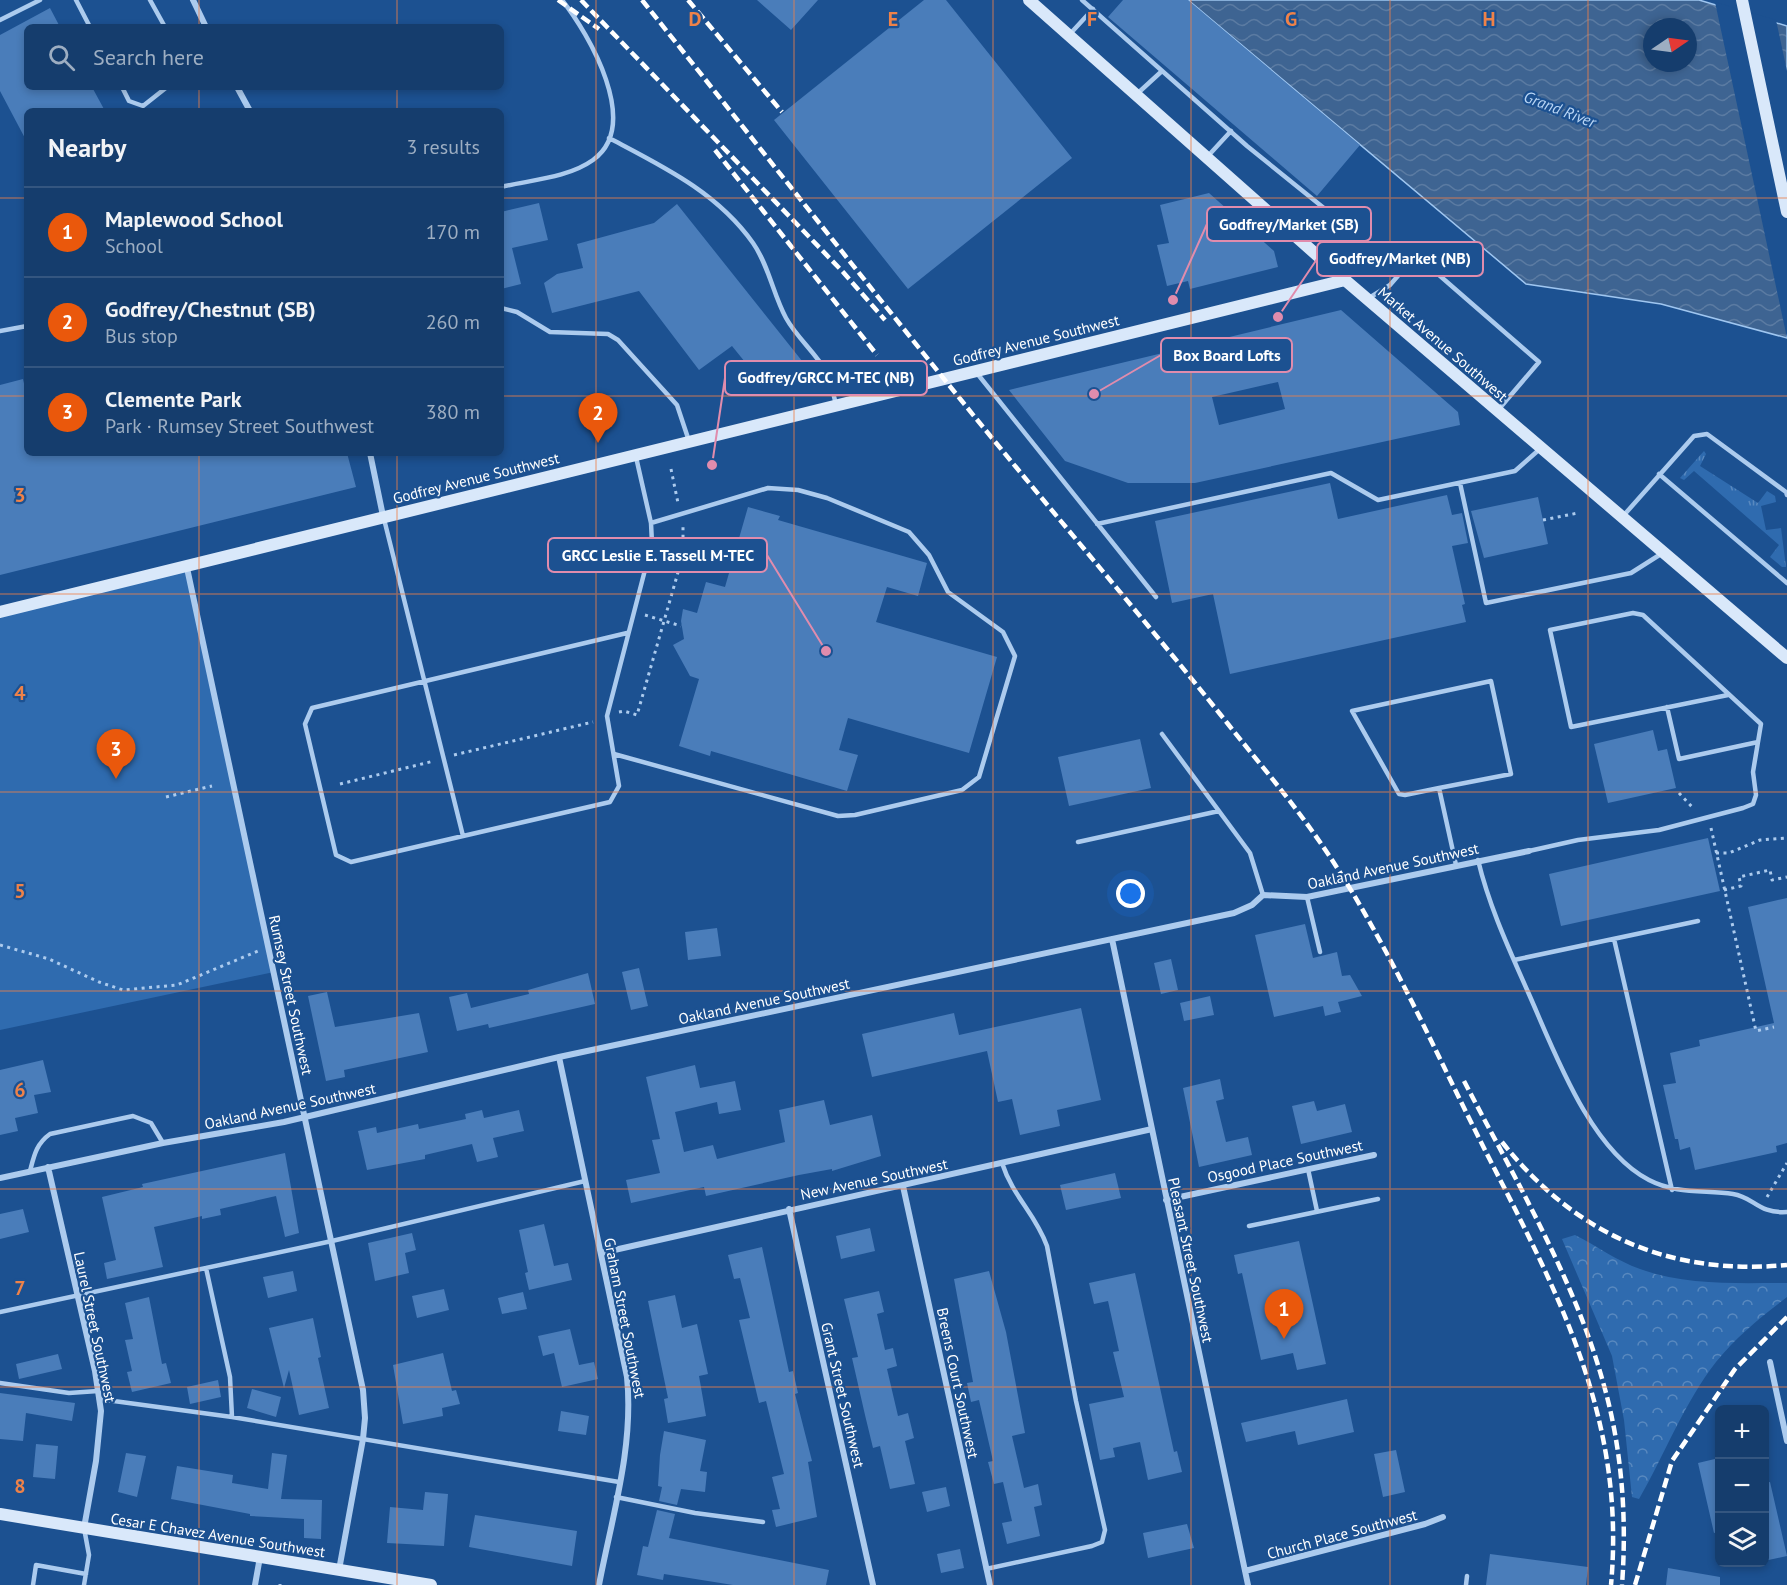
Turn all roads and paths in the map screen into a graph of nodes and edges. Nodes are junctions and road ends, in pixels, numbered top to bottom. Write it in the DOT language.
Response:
graph roads {
  1 [pos="40,0"];
  2 [pos="76,0"];
  3 [pos="150,0"];
  4 [pos="193,0"];
  5 [pos="562,0"];
  6 [pos="1029,0"];
  7 [pos="1082,0"];
  8 [pos="1742,2"];
  9 [pos="1092,9"];
  10 [pos="0,20"];
  11 [pos="88,24"];
  12 [pos="163,24"];
  13 [pos="205,24"];
  14 [pos="1069,35"];
  15 [pos="1162,71"];
  16 [pos="124,90"];
  17 [pos="163,90"];
  18 [pos="239,90"];
  19 [pos="1136,95"];
  20 [pos="248,108"];
  21 [pos="1231,131"];
  22 [pos="609,138"];
  23 [pos="1207,158"];
  24 [pos="504,186"];
  25 [pos="1787,212"];
  26 [pos="1341,222"];
  27 [pos="1300,240"];
  28 [pos="1402,271"];
  29 [pos="1345,280"];
  30 [pos="1367,299"];
  31 [pos="504,309"];
  32 [pos="24,327"];
  33 [pos="0,331"];
  34 [pos="974,370"];
  35 [pos="836,405"];
  36 [pos="1497,411"];
  37 [pos="689,441"];
  38 [pos="1541,448"];
  39 [pos="635,454"];
  40 [pos="371,456"];
  41 [pos="671,469"];
  42 [pos="1659,474"];
  43 [pos="1460,483"];
  44 [pos="1787,495"];
  45 [pos="679,505"];
  46 [pos="1578,513"];
  47 [pos="383,516"];
  48 [pos="1622,517"];
  49 [pos="1543,520"];
  50 [pos="651,523"];
  51 [pos="1097,524"];
  52 [pos="683,526"];
  53 [pos="1663,552"];
  54 [pos="187,568"];
  55 [pos="1787,584"];
  56 [pos="1156,597"];
  57 [pos="0,612"];
  58 [pos="634,612"];
  59 [pos="664,621"];
  60 [pos="681,626"];
  61 [pos="627,633"];
  62 [pos="1773,646"];
  63 [pos="1787,649"];
  64 [pos="1787,658"];
  65 [pos="424,681"];
  66 [pos="1728,695"];
  67 [pos="1667,707"];
  68 [pos="617,713"];
  69 [pos="593,722"];
  70 [pos="1162,734"];
  71 [pos="1758,742"];
  72 [pos="614,754"];
  73 [pos="453,756"];
  74 [pos="434,760"];
  75 [pos="340,784"];
  76 [pos="212,786"];
  77 [pos="1439,789"];
  78 [pos="1679,793"];
  79 [pos="166,796"];
  80 [pos="1219,811"];
  81 [pos="1695,811"];
  82 [pos="1711,828"];
  83 [pos="463,836"];
  84 [pos="1787,838"];
  85 [pos="1078,842"];
  86 [pos="1529,851"];
  87 [pos="1716,853"];
  88 [pos="1478,860"];
  89 [pos="1456,865"];
  90 [pos="1787,877"];
  91 [pos="1725,890"];
  92 [pos="1263,894"];
  93 [pos="1307,897"];
  94 [pos="1698,921"];
  95 [pos="1112,939"];
  96 [pos="1614,939"];
  97 [pos="0,945"];
  98 [pos="269,948"];
  99 [pos="1320,952"];
  100 [pos="1514,960"];
  101 [pos="1774,1028"];
  102 [pos="559,1057"];
  103 [pos="305,1117"];
  104 [pos="1152,1130"];
  105 [pos="163,1143"];
  106 [pos="1374,1155"];
  107 [pos="1787,1162"];
  108 [pos="1002,1163"];
  109 [pos="48,1167"];
  110 [pos="1308,1169"];
  111 [pos="30,1172"];
  112 [pos="0,1178"];
  113 [pos="585,1181"];
  114 [pos="903,1186"];
  115 [pos="1672,1190"];
  116 [pos="1378,1199"];
  117 [pos="1166,1200"];
  118 [pos="789,1209"];
  119 [pos="1760,1209"];
  120 [pos="1317,1212"];
  121 [pos="1787,1212"];
  122 [pos="1250,1226"];
  123 [pos="332,1240"];
  124 [pos="601,1253"];
  125 [pos="206,1268"];
  126 [pos="78,1295"];
  127 [pos="0,1312"];
  128 [pos="1770,1362"];
  129 [pos="0,1383"];
  130 [pos="99,1395"];
  131 [pos="232,1417"];
  132 [pos="363,1439"];
  133 [pos="1787,1441"];
  134 [pos="619,1482"];
  135 [pos="616,1497"];
  136 [pos="0,1514"];
  137 [pos="1443,1517"];
  138 [pos="763,1522"];
  139 [pos="84,1528"];
  140 [pos="260,1557"];
  141 [pos="986,1569"];
  142 [pos="339,1571"];
  143 [pos="1245,1571"];
  144 [pos="86,1574"];
  145 [pos="1467,1576"];
  146 [pos="33,1585"];
  147 [pos="84,1585"];
  148 [pos="255,1585"];
  149 [pos="431,1585"];
  150 [pos="599,1585"];
  151 [pos="873,1585"];
  152 [pos="990,1585"];
  153 [pos="1248,1585"];
  154 [pos="1466,1585"];
  1 -- 10 [label="lane"];
  2 -- 11 [label="lane"];
  3 -- 12 [label="lane"];
  4 -- 13 [label="street"];
  5 -- 22 [label="lane"];
  6 -- 14 [label="main road, Market Avenue Southwest"];
  7 -- 9 [label="lane"];
  8 -- 25 [label="main road"];
  9 -- 14 [label="lane"];
  9 -- 15 [label="lane"];
  14 -- 19 [label="main road, Market Avenue Southwest"];
  15 -- 19 [label="lane"];
  15 -- 21 [label="lane"];
  16 -- 17 [label="lane"];
  18 -- 20 [label="street"];
  19 -- 23 [label="main road, Market Avenue Southwest"];
  21 -- 23 [label="lane"];
  21 -- 26 [label="lane"];
  22 -- 24 [label="lane"];
  22 -- 35 [label="lane"];
  23 -- 27 [label="main road, Market Avenue Southwest"];
  26 -- 27 [label="lane"];
  26 -- 28 [label="lane"];
  27 -- 29 [label="main road, Market Avenue Southwest"];
  28 -- 30 [label="lane"];
  28 -- 36 [label="lane"];
  29 -- 30 [label="main road, Market Avenue Southwest"];
  29 -- 34 [label="main road, Godfrey Avenue Southwest"];
  30 -- 36 [label="main road, Market Avenue Southwest"];
  31 -- 37 [label="lane"];
  32 -- 33 [label="lane"];
  34 -- 35 [label="main road, Godfrey Avenue Southwest"];
  34 -- 51 [label="lane"];
  35 -- 37 [label="main road, Godfrey Avenue Southwest"];
  36 -- 38 [label="main road, Market Avenue Southwest"];
  37 -- 39 [label="main road, Godfrey Avenue Southwest"];
  38 -- 43 [label="lane"];
  38 -- 48 [label="main road, Market Avenue Southwest"];
  39 -- 47 [label="main road, Godfrey Avenue Southwest"];
  39 -- 50 [label="lane"];
  40 -- 47 [label="street"];
  41 -- 45 [label="path"];
  42 -- 44 [label="lane"];
  42 -- 48 [label="lane"];
  42 -- 55 [label="lane"];
  43 -- 51 [label="lane"];
  43 -- 53 [label="lane"];
  46 -- 49 [label="path"];
  47 -- 54 [label="main road, Godfrey Avenue Southwest"];
  47 -- 65 [label="lane"];
  48 -- 53 [label="main road, Market Avenue Southwest"];
  50 -- 58 [label="lane"];
  50 -- 72 [label="lane"];
  51 -- 56 [label="lane"];
  52 -- 59 [label="path"];
  53 -- 62 [label="main road, Market Avenue Southwest"];
  54 -- 57 [label="main road, Godfrey Avenue Southwest"];
  54 -- 98 [label="street, Rumsey Street Southwest"];
  58 -- 59 [label="path"];
  58 -- 61 [label="lane"];
  59 -- 60 [label="path"];
  59 -- 68 [label="path"];
  61 -- 65 [label="lane"];
  61 -- 72 [label="lane"];
  62 -- 63 [label="main road"];
  62 -- 64 [label="main road, Market Avenue Southwest"];
  65 -- 83 [label="lane"];
  65 -- 83 [label="lane"];
  66 -- 67 [label="lane"];
  66 -- 67 [label="lane"];
  66 -- 71 [label="lane"];
  67 -- 71 [label="lane"];
  69 -- 73 [label="path"];
  70 -- 80 [label="lane"];
  71 -- 86 [label="lane"];
  72 -- 83 [label="lane"];
  74 -- 75 [label="path"];
  76 -- 79 [label="path"];
  77 -- 77 [label="lane"];
  77 -- 89 [label="lane"];
  78 -- 81 [label="path"];
  80 -- 85 [label="lane"];
  80 -- 92 [label="lane"];
  82 -- 87 [label="path"];
  84 -- 87 [label="path"];
  86 -- 88 [label="street, Oakland Avenue Southwest"];
  87 -- 91 [label="path"];
  88 -- 89 [label="street, Oakland Avenue Southwest"];
  88 -- 100 [label="lane"];
  89 -- 93 [label="street, Oakland Avenue Southwest"];
  90 -- 91 [label="path"];
  91 -- 101 [label="path"];
  92 -- 93 [label="street, Oakland Avenue Southwest"];
  92 -- 95 [label="street, Oakland Avenue Southwest"];
  93 -- 99 [label="lane"];
  94 -- 96 [label="lane"];
  95 -- 102 [label="street, Oakland Avenue Southwest"];
  95 -- 104 [label="street, Pleasant Street Southwest"];
  96 -- 100 [label="lane"];
  96 -- 115 [label="lane"];
  97 -- 98 [label="path"];
  98 -- 103 [label="street, Rumsey Street Southwest"];
  100 -- 115 [label="lane"];
  102 -- 103 [label="street, Oakland Avenue Southwest"];
  102 -- 113 [label="street, Graham Street Southwest"];
  103 -- 105 [label="street, Oakland Avenue Southwest"];
  103 -- 123 [label="street, Rumsey Street Southwest"];
  104 -- 108 [label="street, New Avenue Southwest"];
  104 -- 117 [label="street, Pleasant Street Southwest"];
  105 -- 109 [label="street, Oakland Avenue Southwest"];
  105 -- 111 [label="lane"];
  106 -- 110 [label="street, Osgood Place Southwest"];
  107 -- 119 [label="path"];
  108 -- 114 [label="street, New Avenue Southwest"];
  108 -- 141 [label="lane"];
  109 -- 111 [label="street, Oakland Avenue Southwest"];
  109 -- 126 [label="street, Laurel Street Southwest"];
  110 -- 117 [label="street, Osgood Place Southwest"];
  110 -- 120 [label="lane"];
  111 -- 112 [label="street, Oakland Avenue Southwest"];
  113 -- 123 [label="lane"];
  113 -- 124 [label="street, Graham Street Southwest"];
  114 -- 118 [label="street, New Avenue Southwest"];
  114 -- 141 [label="street, Breens Court Southwest"];
  115 -- 119 [label="lane"];
  116 -- 120 [label="lane"];
  117 -- 143 [label="street, Pleasant Street Southwest"];
  118 -- 124 [label="street, New Avenue Southwest"];
  118 -- 151 [label="street, Grant Street Southwest"];
  119 -- 121 [label="lane"];
  120 -- 122 [label="lane"];
  123 -- 125 [label="lane"];
  123 -- 132 [label="street, Rumsey Street Southwest"];
  124 -- 134 [label="street, Graham Street Southwest"];
  125 -- 126 [label="lane"];
  125 -- 131 [label="lane"];
  126 -- 127 [label="lane"];
  126 -- 130 [label="street, Laurel Street Southwest"];
  128 -- 133 [label="street"];
  129 -- 130 [label="lane"];
  130 -- 131 [label="lane"];
  130 -- 139 [label="street, Laurel Street Southwest"];
  131 -- 132 [label="lane"];
  132 -- 134 [label="lane"];
  132 -- 142 [label="street, Rumsey Street Southwest"];
  134 -- 135 [label="street, Graham Street Southwest"];
  135 -- 138 [label="lane"];
  135 -- 150 [label="street, Graham Street Southwest"];
  136 -- 139 [label="main road, Cesar E Chavez Avenue Southwest"];
  137 -- 143 [label="street, Church Place Southwest"];
  139 -- 140 [label="main road, Cesar E Chavez Avenue Southwest"];
  139 -- 144 [label="lane"];
  140 -- 142 [label="main road, Cesar E Chavez Avenue Southwest"];
  140 -- 148 [label="street"];
  141 -- 152 [label="street, Breens Court Southwest"];
  142 -- 149 [label="main road, Cesar E Chavez Avenue Southwest"];
  143 -- 153 [label="street, Pleasant Street Southwest"];
  144 -- 146 [label="lane"];
  144 -- 147 [label="lane"];
  145 -- 154 [label="lane"];
}
